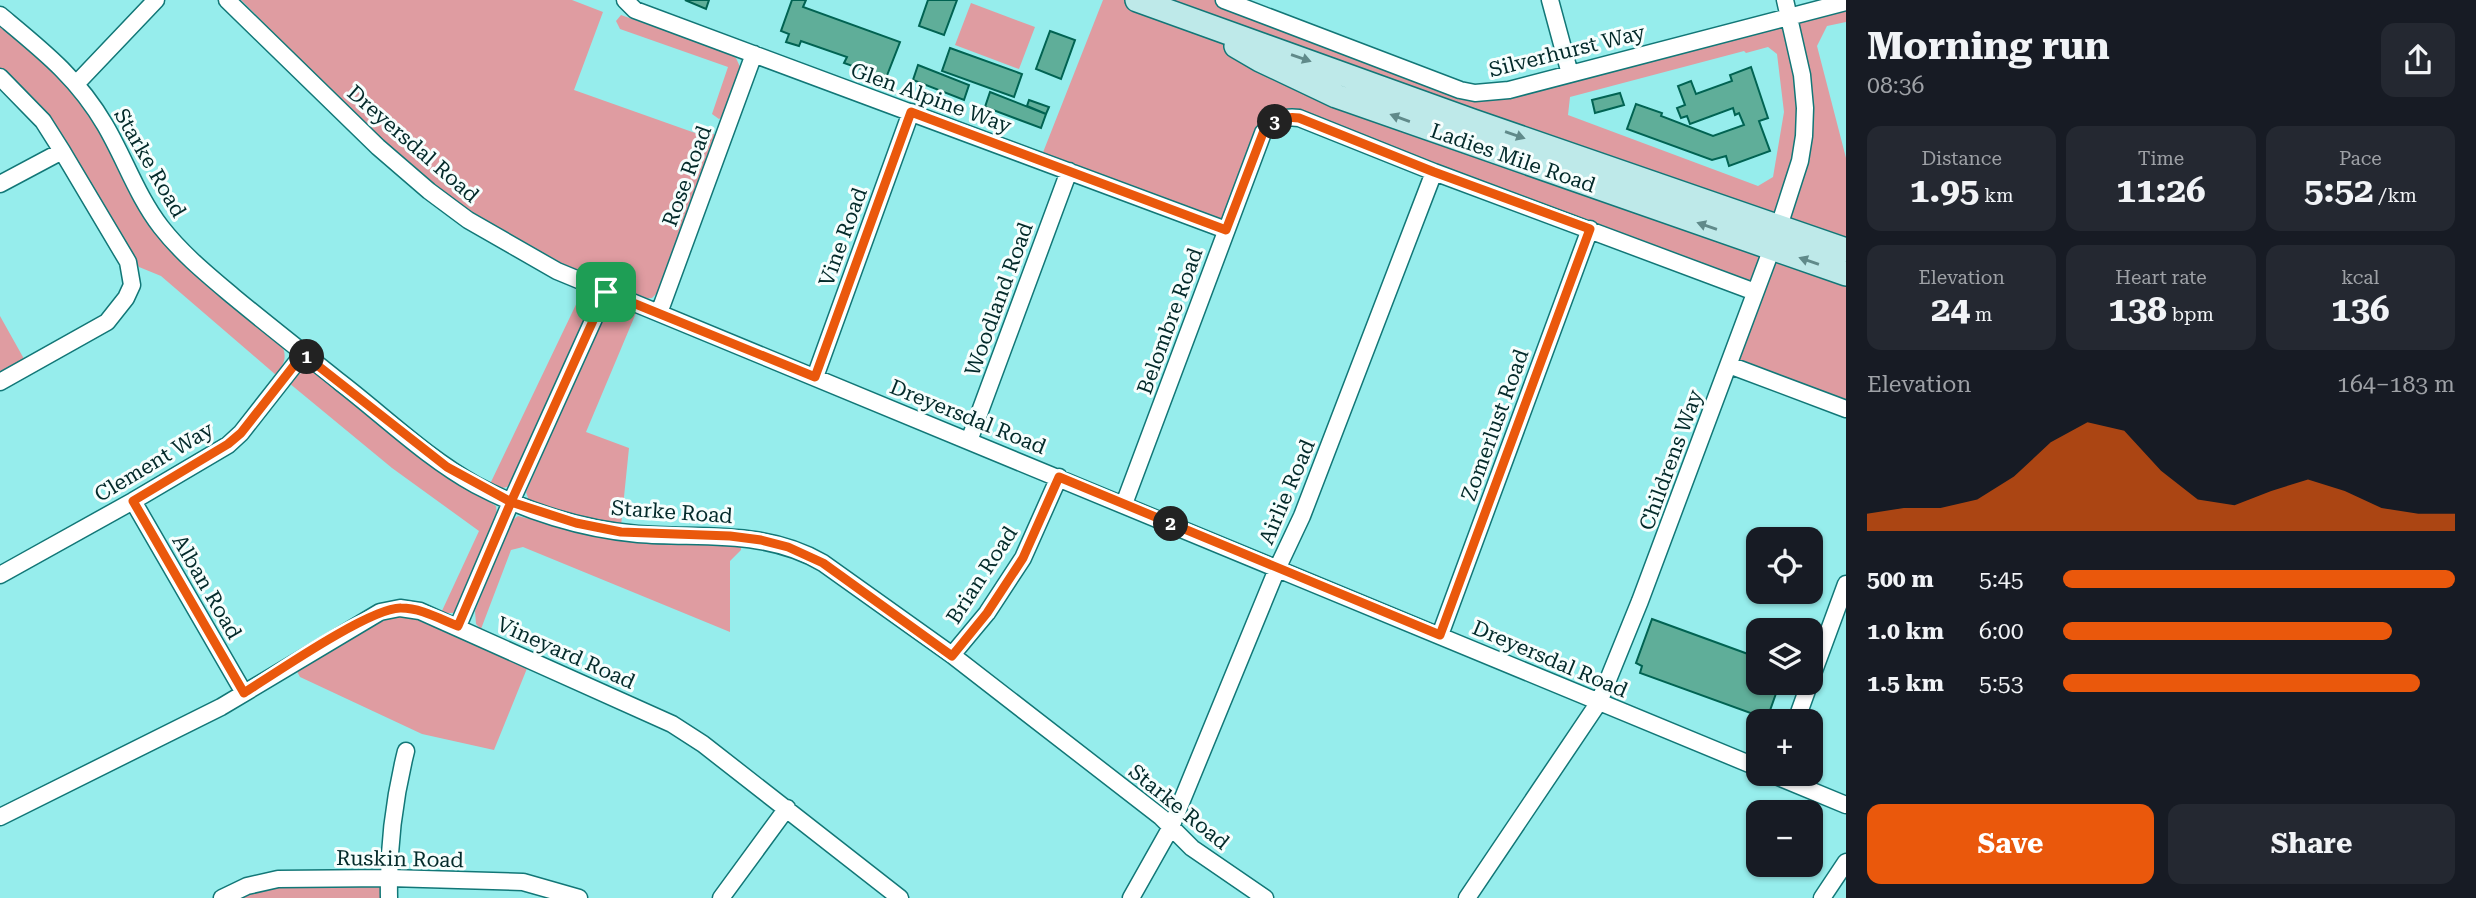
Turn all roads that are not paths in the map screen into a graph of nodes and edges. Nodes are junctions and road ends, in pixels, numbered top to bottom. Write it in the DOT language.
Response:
graph roads {
  1 [pos="156,0"];
  2 [pos="227,0"];
  3 [pos="625,0"];
  4 [pos="1138,0"];
  5 [pos="1224,0"];
  6 [pos="1550,0"];
  7 [pos="1785,0"];
  8 [pos="1846,2"];
  9 [pos="1259,6"];
  10 [pos="0,15"];
  11 [pos="1789,17"];
  12 [pos="754,54"];
  13 [pos="1570,74"];
  14 [pos="0,77"];
  15 [pos="77,83"];
  16 [pos="911,112"];
  17 [pos="62,151"];
  18 [pos="1069,171"];
  19 [pos="1434,172"];
  20 [pos="0,184"];
  21 [pos="1590,229"];
  22 [pos="1226,230"];
  23 [pos="1775,237"];
  24 [pos="1846,250"];
  25 [pos="1846,274"];
  26 [pos="606,292"];
  27 [pos="1755,292"];
  28 [pos="659,313"];
  29 [pos="303,354"];
  30 [pos="1729,365"];
  31 [pos="815,377"];
  32 [pos="0,382"];
  33 [pos="1846,409"];
  34 [pos="969,441"];
  35 [pos="1059,477"];
  36 [pos="133,501"];
  37 [pos="511,502"];
  38 [pos="1124,504"];
  39 [pos="1277,569"];
  40 [pos="0,575"];
  41 [pos="1846,584"];
  42 [pos="458,626"];
  43 [pos="1440,635"];
  44 [pos="1823,648"];
  45 [pos="952,656"];
  46 [pos="244,693"];
  47 [pos="1599,702"];
  48 [pos="406,751"];
  49 [pos="1746,763"];
  50 [pos="1802,786"];
  51 [pos="1846,805"];
  52 [pos="786,808"];
  53 [pos="0,817"];
  54 [pos="1171,827"];
  55 [pos="1846,862"];
  56 [pos="389,878"];
  57 [pos="222,898"];
  58 [pos="389,898"];
  59 [pos="579,898"];
  60 [pos="721,898"];
  61 [pos="900,898"];
  62 [pos="1131,898"];
  63 [pos="1265,898"];
  64 [pos="1467,898"];
  65 [pos="1822,898"];
  1 -- 15 [label="street"];
  2 -- 26 [label="street, Dreyersdal Road"];
  3 -- 12 [label="street, Glen Alpine Way"];
  4 -- 23 [label="main road, Ladies Mile Road"];
  5 -- 9 [label="street, Silverhurst Way"];
  6 -- 13 [label="street"];
  7 -- 11 [label="street, Childrens Way"];
  8 -- 11 [label="street, Silverhurst Way"];
  9 -- 13 [label="street, Silverhurst Way"];
  10 -- 15 [label="street, Starke Road"];
  11 -- 13 [label="street, Silverhurst Way"];
  11 -- 23 [label="street, Childrens Way"];
  12 -- 16 [label="street, Glen Alpine Way"];
  12 -- 28 [label="street, Rose Road"];
  14 -- 17 [label="street"];
  15 -- 29 [label="street, Starke Road"];
  16 -- 18 [label="street, Glen Alpine Way"];
  16 -- 31 [label="street, Vine Road"];
  17 -- 20 [label="street"];
  17 -- 32 [label="street"];
  18 -- 22 [label="street, Glen Alpine Way"];
  18 -- 34 [label="street, Woodland Road"];
  19 -- 21 [label="street"];
  19 -- 22 [label="street, Belombre Road"];
  19 -- 39 [label="street, Airlie Road"];
  21 -- 27 [label="street"];
  21 -- 43 [label="street, Zomerlust Road"];
  22 -- 38 [label="street, Belombre Road"];
  23 -- 24 [label="main road, Ladies Mile Road"];
  25 -- 23 [label="main road, Ladies Mile Road, one-way"];
  23 -- 27 [label="street, Childrens Way"];
  26 -- 28 [label="street, Dreyersdal Road"];
  26 -- 37 [label="street"];
  27 -- 30 [label="street, Childrens Way"];
  28 -- 31 [label="street, Dreyersdal Road"];
  29 -- 36 [label="street, Clement Way"];
  29 -- 37 [label="street, Starke Road"];
  30 -- 33 [label="street"];
  30 -- 47 [label="street, Childrens Way"];
  31 -- 34 [label="street, Dreyersdal Road"];
  34 -- 35 [label="street, Dreyersdal Road"];
  35 -- 38 [label="street, Dreyersdal Road"];
  35 -- 45 [label="street, Brian Road"];
  36 -- 40 [label="street, Clement Way"];
  36 -- 46 [label="street, Alban Road"];
  37 -- 42 [label="street"];
  37 -- 45 [label="street, Starke Road"];
  38 -- 39 [label="street, Dreyersdal Road"];
  39 -- 43 [label="street, Dreyersdal Road"];
  39 -- 54 [label="street, Airlie Road"];
  41 -- 44 [label="street"];
  42 -- 46 [label="street, Vineyard Road"];
  42 -- 52 [label="street, Vineyard Road"];
  43 -- 47 [label="street, Dreyersdal Road"];
  45 -- 54 [label="street, Starke Road"];
  46 -- 53 [label="street, Vineyard Road"];
  47 -- 49 [label="street, Dreyersdal Road"];
  47 -- 64 [label="street, Childrens Way"];
  48 -- 56 [label="street"];
  50 -- 51 [label="street"];
  52 -- 60 [label="street"];
  52 -- 61 [label="street, Vineyard Road"];
  54 -- 62 [label="street, Airlie Road"];
  54 -- 63 [label="street, Starke Road"];
  55 -- 65 [label="street"];
  56 -- 57 [label="street, Ruskin Road"];
  56 -- 58 [label="street"];
  56 -- 59 [label="street, Ruskin Road"];
}
